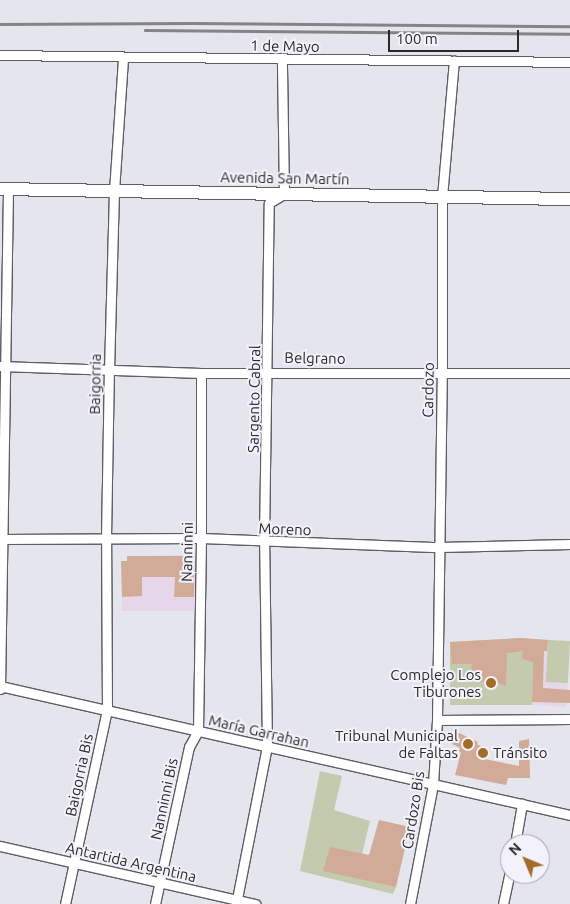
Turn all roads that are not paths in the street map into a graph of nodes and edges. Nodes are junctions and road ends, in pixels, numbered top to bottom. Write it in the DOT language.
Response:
graph roads {
  1 [pos="0,55"];
  2 [pos="124,58"];
  3 [pos="282,60"];
  4 [pos="454,61"];
  5 [pos="570,62"];
  6 [pos="4,189"];
  7 [pos="114,191"];
  8 [pos="284,194"];
  9 [pos="442,197"];
  10 [pos="570,199"];
  11 [pos="4,267"];
  12 [pos="3,366"];
  13 [pos="109,370"];
  14 [pos="268,371"];
  15 [pos="201,373"];
  16 [pos="442,373"];
  17 [pos="570,373"];
  18 [pos="2,457"];
  19 [pos="106,538"];
  20 [pos="201,538"];
  21 [pos="2,539"];
  22 [pos="264,542"];
  23 [pos="570,544"];
  24 [pos="439,547"];
  25 [pos="0,687"];
  26 [pos="107,710"];
  27 [pos="570,719"];
  28 [pos="437,720"];
  29 [pos="198,731"];
  30 [pos="267,746"];
  31 [pos="433,784"];
  32 [pos="522,804"];
  33 [pos="570,815"];
  34 [pos="517,834"];
  35 [pos="0,846"];
  36 [pos="74,863"];
  37 [pos="160,882"];
  38 [pos="507,884"];
  39 [pos="236,902"];
  40 [pos="65,904"];
  41 [pos="155,904"];
  42 [pos="256,904"];
  43 [pos="410,904"];
  44 [pos="503,904"];
  1 -- 2 [label="street, 1 de Mayo"];
  2 -- 3 [label="street, 1 de Mayo"];
  2 -- 7 [label="street, Baigorria"];
  3 -- 4 [label="street, 1 de Mayo"];
  3 -- 8 [label="street"];
  4 -- 5 [label="street, 1 de Mayo"];
  4 -- 9 [label="street, Cardozo"];
  6 -- 7 [label="street, Avenida San Martín"];
  6 -- 11 [label="street"];
  7 -- 8 [label="street, Avenida San Martín"];
  7 -- 13 [label="street, Baigorria"];
  8 -- 9 [label="street, Avenida San Martín"];
  8 -- 14 [label="street, Sargento Cabral"];
  9 -- 10 [label="street, Avenida San Martín"];
  9 -- 16 [label="street, Cardozo"];
  11 -- 12 [label="street"];
  12 -- 13 [label="street, Belgrano"];
  12 -- 18 [label="street"];
  13 -- 15 [label="street, Belgrano"];
  13 -- 19 [label="street, Baigorria"];
  14 -- 15 [label="street, Belgrano"];
  14 -- 16 [label="street, Belgrano"];
  14 -- 22 [label="street, Sargento Cabral"];
  15 -- 20 [label="street, Nanninni"];
  16 -- 17 [label="street, Belgrano"];
  16 -- 24 [label="street, Cardozo"];
  18 -- 21 [label="street"];
  19 -- 20 [label="street, Moreno"];
  19 -- 21 [label="street, Moreno"];
  19 -- 26 [label="street, Baigorria"];
  20 -- 22 [label="street, Moreno"];
  20 -- 29 [label="street, Nanninni"];
  21 -- 25 [label="street"];
  22 -- 24 [label="street, Moreno"];
  22 -- 30 [label="street, Sargento Cabral"];
  23 -- 24 [label="street, Moreno"];
  24 -- 28 [label="street, Cardozo"];
  25 -- 26 [label="street, María Garrahan"];
  26 -- 29 [label="street, María Garrahan"];
  26 -- 36 [label="street, Baigorria Bis"];
  27 -- 28 [label="street"];
  28 -- 31 [label="street, Cardozo Bis"];
  29 -- 30 [label="street, María Garrahan"];
  29 -- 37 [label="street, Nanninni Bis"];
  30 -- 31 [label="street, María Garrahan"];
  30 -- 39 [label="street, Sargento Cabral"];
  31 -- 32 [label="street, María Garrahan"];
  31 -- 43 [label="street, Cardozo Bis"];
  32 -- 33 [label="street, María Garrahan"];
  32 -- 34 [label="street"];
  35 -- 36 [label="street, Antartida Argentina"];
  36 -- 37 [label="street, Antartida Argentina"];
  36 -- 40 [label="street, Baigorria Bis"];
  37 -- 39 [label="street, Antartida Argentina"];
  37 -- 41 [label="street, Nanninni Bis"];
  38 -- 44 [label="street"];
  39 -- 42 [label="street, Antartida Argentina"];
}
